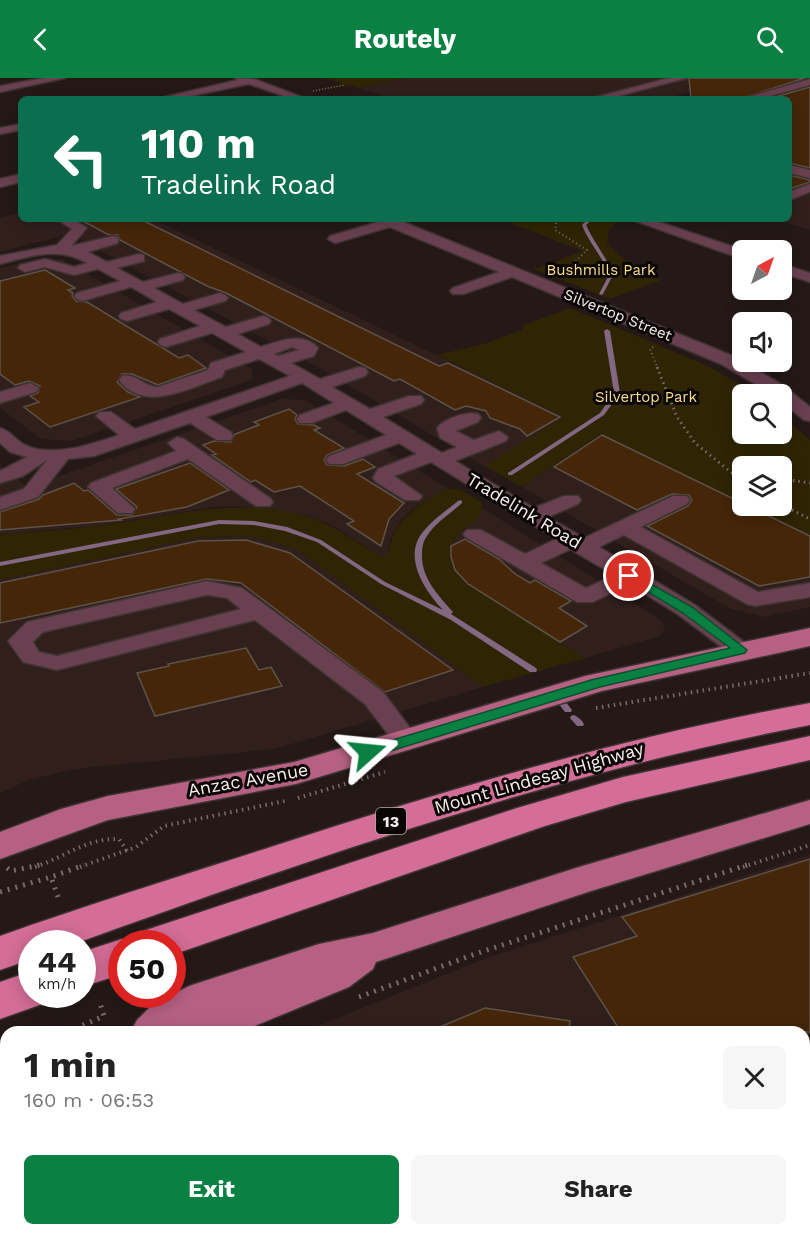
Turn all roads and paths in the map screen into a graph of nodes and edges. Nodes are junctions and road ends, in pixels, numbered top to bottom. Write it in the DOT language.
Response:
graph roads {
  1 [pos="60,78"];
  2 [pos="682,78"];
  3 [pos="245,80"];
  4 [pos="810,82"];
  5 [pos="345,85"];
  6 [pos="0,89"];
  7 [pos="174,96"];
  8 [pos="294,96"];
  9 [pos="301,96"];
  10 [pos="607,96"];
  11 [pos="758,96"];
  12 [pos="18,128"];
  13 [pos="0,131"];
  14 [pos="792,170"];
  15 [pos="810,174"];
  16 [pos="18,179"];
  17 [pos="0,183"];
  18 [pos="810,188"];
  19 [pos="792,195"];
  20 [pos="69,222"];
  21 [pos="384,222"];
  22 [pos="389,222"];
  23 [pos="556,222"];
  24 [pos="646,222"];
  25 [pos="22,236"];
  26 [pos="335,238"];
  27 [pos="113,240"];
  28 [pos="45,250"];
  29 [pos="69,250"];
  30 [pos="732,252"];
  31 [pos="139,258"];
  32 [pos="0,260"];
  33 [pos="102,265"];
  34 [pos="513,272"];
  35 [pos="792,272"];
  36 [pos="0,274"];
  37 [pos="178,277"];
  38 [pos="810,278"];
  39 [pos="137,285"];
  40 [pos="458,291"];
  41 [pos="82,296"];
  42 [pos="220,298"];
  43 [pos="587,302"];
  44 [pos="176,306"];
  45 [pos="127,316"];
  46 [pos="263,321"];
  47 [pos="220,330"];
  48 [pos="658,341"];
  49 [pos="166,342"];
  50 [pos="260,352"];
  51 [pos="278,362"];
  52 [pos="359,372"];
  53 [pos="128,380"];
  54 [pos="311,381"];
  55 [pos="30,388"];
  56 [pos="0,398"];
  57 [pos="415,400"];
  58 [pos="347,404"];
  59 [pos="105,416"];
  60 [pos="192,416"];
  61 [pos="368,416"];
  62 [pos="810,416"];
  63 [pos="472,418"];
  64 [pos="306,419"];
  65 [pos="156,428"];
  66 [pos="0,434"];
  67 [pos="134,436"];
  68 [pos="224,436"];
  69 [pos="400,436"];
  70 [pos="499,437"];
  71 [pos="472,447"];
  72 [pos="190,452"];
  73 [pos="52,455"];
  74 [pos="436,458"];
  75 [pos="336,460"];
  76 [pos="732,473"];
  77 [pos="0,477"];
  78 [pos="792,480"];
  79 [pos="810,483"];
  80 [pos="412,496"];
  81 [pos="571,500"];
  82 [pos="680,500"];
  83 [pos="263,502"];
  84 [pos="0,504"];
  85 [pos="125,509"];
  86 [pos="792,510"];
  87 [pos="532,516"];
  88 [pos="810,519"];
  89 [pos="625,527"];
  90 [pos="474,534"];
  91 [pos="577,544"];
  92 [pos="524,563"];
  93 [pos="629,576"];
  94 [pos="810,590"];
  95 [pos="258,612"];
  96 [pos="810,636"];
  97 [pos="740,650"];
  98 [pos="810,673"];
  99 [pos="591,709"];
  100 [pos="810,714"];
  101 [pos="810,748"];
  102 [pos="401,754"];
  103 [pos="810,812"];
  104 [pos="810,845"];
  105 [pos="127,851"];
  106 [pos="2,856"];
  107 [pos="51,877"];
  108 [pos="0,892"];
  109 [pos="58,897"];
  110 [pos="186,934"];
  111 [pos="373,948"];
  112 [pos="0,953"];
  113 [pos="108,970"];
  114 [pos="96,981"];
  115 [pos="18,994"];
  116 [pos="96,998"];
  117 [pos="353,999"];
  118 [pos="0,1000"];
  119 [pos="81,1026"];
  120 [pos="158,1026"];
  121 [pos="207,1026"];
  1 -- 6 [label="street"];
  2 -- 10 [label="street"];
  3 -- 7 [label="street"];
  3 -- 8 [label="street"];
  4 -- 11 [label="street"];
  5 -- 9 [label="path"];
  12 -- 13 [label="street"];
  14 -- 15 [label="street"];
  16 -- 17 [label="street"];
  18 -- 19 [label="street"];
  20 -- 29 [label="street"];
  21 -- 26 [label="street"];
  22 -- 34 [label="street, Silvertop Street"];
  23 -- 43 [label="path"];
  24 -- 30 [label="street"];
  25 -- 28 [label="street"];
  27 -- 29 [label="street"];
  28 -- 29 [label="street"];
  28 -- 32 [label="street"];
  29 -- 33 [label="street, Tradelink Road"];
  31 -- 33 [label="street"];
  33 -- 36 [label="street"];
  33 -- 39 [label="street, Tradelink Road"];
  34 -- 40 [label="street"];
  34 -- 43 [label="street, Silvertop Street"];
  35 -- 38 [label="street"];
  37 -- 39 [label="street"];
  39 -- 41 [label="street"];
  39 -- 44 [label="street, Tradelink Road"];
  42 -- 44 [label="street"];
  43 -- 62 [label="street, Silvertop Street"];
  44 -- 45 [label="street"];
  44 -- 47 [label="street, Tradelink Road"];
  46 -- 47 [label="street"];
  47 -- 49 [label="street"];
  47 -- 50 [label="street, Tradelink Road"];
  48 -- 76 [label="path"];
  50 -- 51 [label="street, Tradelink Road"];
  50 -- 51 [label="street"];
  50 -- 53 [label="street"];
  51 -- 54 [label="street, Tradelink Road"];
  52 -- 54 [label="street"];
  54 -- 58 [label="street, Tradelink Road"];
  54 -- 60 [label="street"];
  55 -- 56 [label="street"];
  57 -- 61 [label="street"];
  58 -- 61 [label="street, Tradelink Road"];
  58 -- 64 [label="street"];
  59 -- 67 [label="street"];
  60 -- 65 [label="street"];
  60 -- 68 [label="street"];
  61 -- 69 [label="street, Tradelink Road"];
  63 -- 71 [label="street"];
  65 -- 67 [label="street"];
  65 -- 72 [label="street"];
  66 -- 73 [label="street"];
  67 -- 73 [label="street"];
  69 -- 74 [label="street, Tradelink Road"];
  69 -- 75 [label="street"];
  70 -- 71 [label="street"];
  71 -- 74 [label="street"];
  72 -- 83 [label="street"];
  72 -- 85 [label="street"];
  73 -- 77 [label="street"];
  73 -- 84 [label="street"];
  74 -- 80 [label="street"];
  74 -- 87 [label="street, Tradelink Road"];
  78 -- 79 [label="path"];
  81 -- 87 [label="street"];
  82 -- 89 [label="street"];
  86 -- 88 [label="path"];
  87 -- 91 [label="street, Tradelink Road"];
  89 -- 91 [label="street"];
  89 -- 94 [label="street"];
  90 -- 92 [label="street"];
  91 -- 92 [label="street"];
  91 -- 93 [label="street, Tradelink Road"];
  92 -- 93 [label="street"];
  93 -- 97 [label="street, Tradelink Road"];
  95 -- 95 [label="street"];
  95 -- 102 [label="street"];
  96 -- 97 [label="main road, Anzac Avenue"];
  97 -- 102 [label="main road, Anzac Avenue"];
  98 -- 99 [label="path"];
  100 -- 112 [label="highway, Mount Lindesay Highway / 13"];
  101 -- 110 [label="highway, Mount Lindesay Highway / 13"];
  102 -- 105 [label="path"];
  102 -- 106 [label="main road, Anzac Avenue"];
  103 -- 111 [label="main road"];
  104 -- 117 [label="path"];
  105 -- 106 [label="path"];
  105 -- 107 [label="path"];
  107 -- 108 [label="path"];
  107 -- 109 [label="path"];
  111 -- 120 [label="main road"];
  111 -- 121 [label="main road"];
  113 -- 114 [label="highway"];
  115 -- 118 [label="highway"];
  116 -- 119 [label="path"];
}
